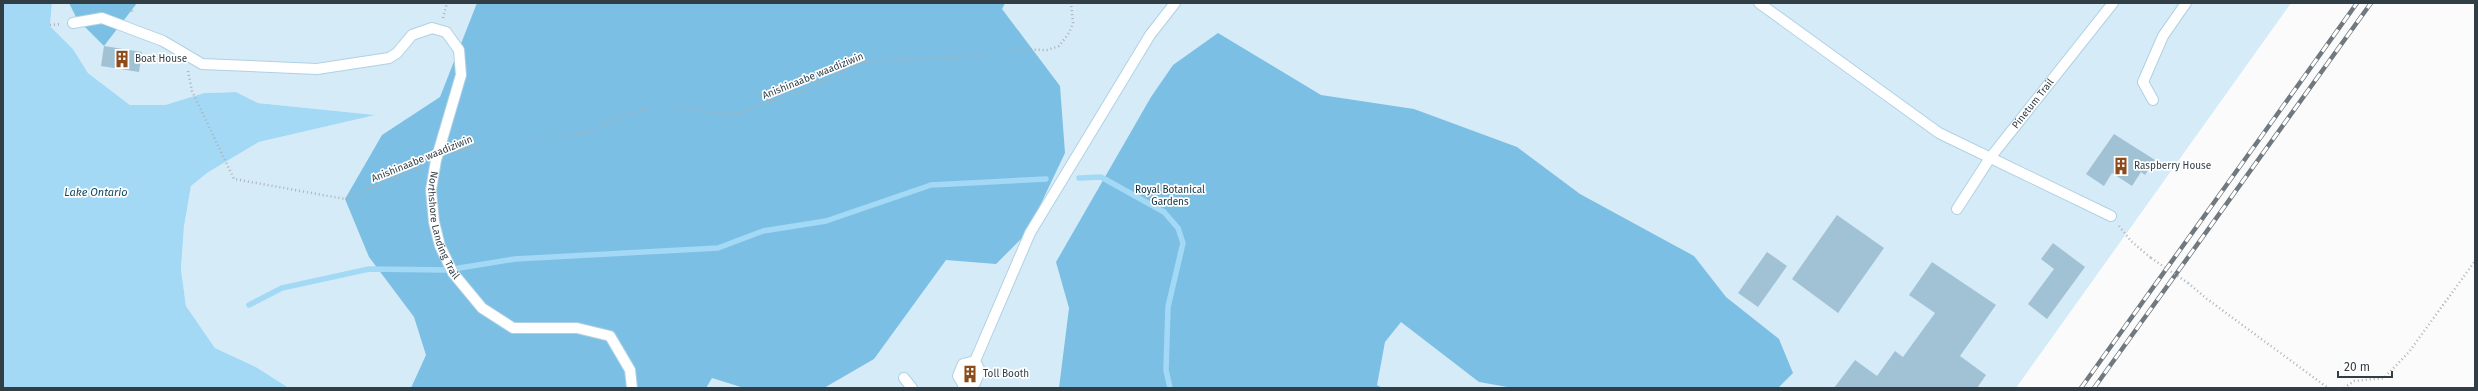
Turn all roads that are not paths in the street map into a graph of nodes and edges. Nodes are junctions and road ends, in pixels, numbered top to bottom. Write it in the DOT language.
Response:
graph roads {
  1 [pos="1175,3"];
  2 [pos="1759,3"];
  3 [pos="2113,3"];
  4 [pos="2186,3"];
  5 [pos="73,23"];
  6 [pos="2153,100"];
  7 [pos="1990,158"];
  8 [pos="1958,208"];
  9 [pos="2111,216"];
  10 [pos="976,361"];
  11 [pos="904,378"];
  12 [pos="964,387"];
  13 [pos="632,388"];
  14 [pos="912,388"];
  1 -- 10 [label="lane"];
  2 -- 7 [label="lane"];
  3 -- 7 [label="lane, Pinetum Trail"];
  4 -- 6 [label="lane"];
  5 -- 13 [label="lane, Northshore Landing Trail"];
  7 -- 8 [label="lane, Pinetum Trail"];
  7 -- 9 [label="lane"];
  10 -- 12 [label="lane"];
  10 -- 12 [label="lane"];
  11 -- 14 [label="lane"];
}
